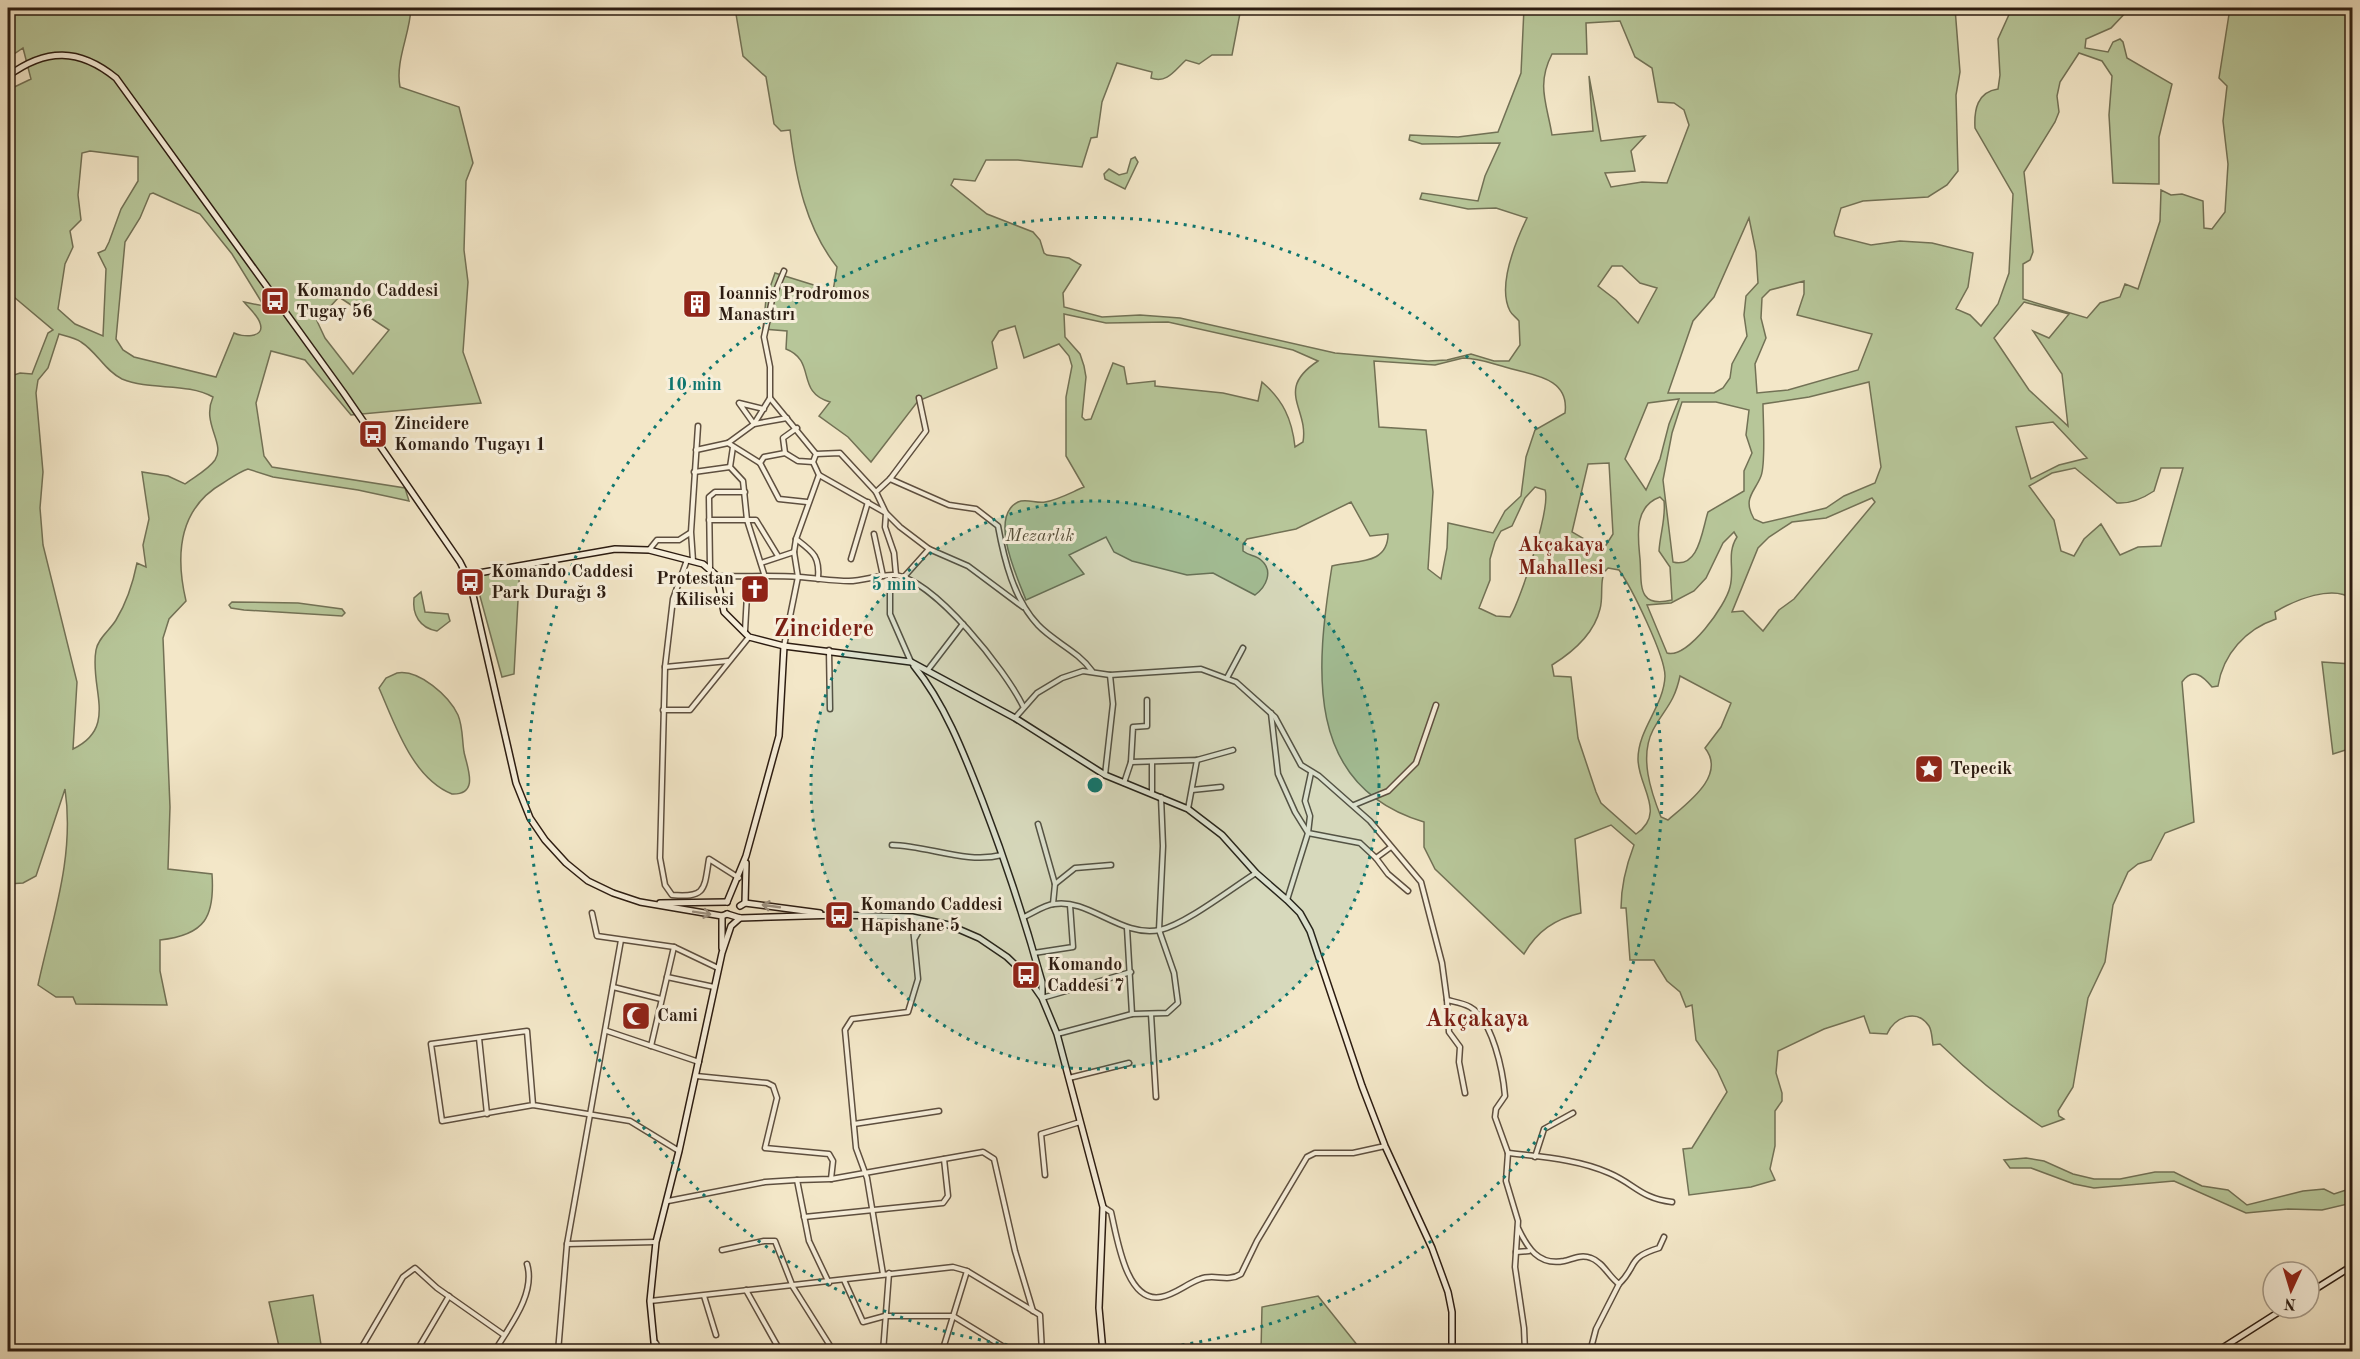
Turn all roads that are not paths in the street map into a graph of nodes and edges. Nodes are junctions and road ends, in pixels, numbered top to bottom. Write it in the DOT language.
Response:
graph roads {
  1 [pos="8,76"];
  2 [pos="784,271"];
  3 [pos="770,398"];
  4 [pos="920,398"];
  5 [pos="764,409"];
  6 [pos="786,418"];
  7 [pos="754,424"];
  8 [pos="698,426"];
  9 [pos="797,428"];
  10 [pos="728,443"];
  11 [pos="733,447"];
  12 [pos="696,450"];
  13 [pos="785,453"];
  14 [pos="816,454"];
  15 [pos="813,462"];
  16 [pos="760,463"];
  17 [pos="730,467"];
  18 [pos="694,472"];
  19 [pos="819,475"];
  20 [pos="890,479"];
  21 [pos="745,492"];
  22 [pos="876,492"];
  23 [pos="807,502"];
  24 [pos="868,502"];
  25 [pos="886,513"];
  26 [pos="709,519"];
  27 [pos="747,520"];
  28 [pos="691,532"];
  29 [pos="874,534"];
  30 [pos="795,539"];
  31 [pos="929,549"];
  32 [pos="650,550"];
  33 [pos="794,552"];
  34 [pos="778,556"];
  35 [pos="851,559"];
  36 [pos="691,560"];
  37 [pos="761,563"];
  38 [pos="710,568"];
  39 [pos="467,575"];
  40 [pos="896,575"];
  41 [pos="717,576"];
  42 [pos="883,576"];
  43 [pos="890,576"];
  44 [pos="748,577"];
  45 [pos="765,577"];
  46 [pos="798,577"];
  47 [pos="903,578"];
  48 [pos="818,579"];
  49 [pos="1023,607"];
  50 [pos="963,624"];
  51 [pos="745,631"];
  52 [pos="749,637"];
  53 [pos="784,646"];
  54 [pos="1243,648"];
  55 [pos="829,650"];
  56 [pos="729,661"];
  57 [pos="911,662"];
  58 [pos="665,667"];
  59 [pos="926,671"];
  60 [pos="1092,671"];
  61 [pos="1110,675"];
  62 [pos="1227,678"];
  63 [pos="1147,700"];
  64 [pos="1436,705"];
  65 [pos="1023,706"];
  66 [pos="830,709"];
  67 [pos="663,710"];
  68 [pos="1271,713"];
  69 [pos="1015,718"];
  70 [pos="1233,750"];
  71 [pos="1197,760"];
  72 [pos="1131,762"];
  73 [pos="1152,762"];
  74 [pos="1311,772"];
  75 [pos="1105,775"];
  76 [pos="1124,784"];
  77 [pos="1221,787"];
  78 [pos="1192,790"];
  79 [pos="1152,792"];
  80 [pos="1160,796"];
  81 [pos="1354,805"];
  82 [pos="1188,809"];
  83 [pos="1038,824"];
  84 [pos="1308,833"];
  85 [pos="892,845"];
  86 [pos="1391,847"];
  87 [pos="1002,855"];
  88 [pos="746,856"];
  89 [pos="1376,858"];
  90 [pos="1111,865"];
  91 [pos="1256,873"];
  92 [pos="739,878"];
  93 [pos="1055,884"];
  94 [pos="1408,891"];
  95 [pos="1287,900"];
  96 [pos="640,902"];
  97 [pos="728,903"];
  98 [pos="742,904"];
  99 [pos="1053,904"];
  100 [pos="1070,905"];
  101 [pos="592,914"];
  102 [pos="724,915"];
  103 [pos="839,915"];
  104 [pos="739,917"];
  105 [pos="912,917"];
  106 [pos="1024,917"];
  107 [pos="925,920"];
  108 [pos="1127,928"];
  109 [pos="1159,930"];
  110 [pos="915,939"];
  111 [pos="621,940"];
  112 [pos="674,947"];
  113 [pos="722,953"];
  114 [pos="1034,953"];
  115 [pos="719,968"];
  116 [pos="1131,972"];
  117 [pos="667,977"];
  118 [pos="613,987"];
  119 [pos="715,987"];
  120 [pos="1042,998"];
  121 [pos="661,999"];
  122 [pos="1448,1000"];
  123 [pos="1151,1013"];
  124 [pos="1132,1014"];
  125 [pos="607,1031"];
  126 [pos="1057,1034"];
  127 [pos="480,1038"];
  128 [pos="651,1046"];
  129 [pos="699,1062"];
  130 [pos="1129,1063"];
  131 [pos="696,1077"];
  132 [pos="1069,1078"];
  133 [pos="1465,1093"];
  134 [pos="1156,1097"];
  135 [pos="533,1105"];
  136 [pos="939,1111"];
  137 [pos="591,1113"];
  138 [pos="1573,1113"];
  139 [pos="487,1114"];
  140 [pos="1081,1121"];
  141 [pos="854,1124"];
  142 [pos="1385,1146"];
  143 [pos="679,1151"];
  144 [pos="1508,1153"];
  145 [pos="1535,1156"];
  146 [pos="944,1159"];
  147 [pos="865,1173"];
  148 [pos="1045,1175"];
  149 [pos="831,1179"];
  150 [pos="797,1180"];
  151 [pos="668,1201"];
  152 [pos="1672,1202"];
  153 [pos="1103,1207"];
  154 [pos="871,1209"];
  155 [pos="804,1217"];
  156 [pos="1518,1227"];
  157 [pos="1664,1237"];
  158 [pos="656,1242"];
  159 [pos="567,1244"];
  160 [pos="722,1250"];
  161 [pos="1529,1251"];
  162 [pos="1516,1252"];
  163 [pos="527,1264"];
  164 [pos="2352,1266"];
  165 [pos="966,1271"];
  166 [pos="889,1273"];
  167 [pos="883,1274"];
  168 [pos="844,1280"];
  169 [pos="829,1283"];
  170 [pos="1619,1284"];
  171 [pos="2321,1285"];
  172 [pos="793,1287"];
  173 [pos="746,1290"];
  174 [pos="450,1296"];
  175 [pos="704,1296"];
  176 [pos="650,1301"];
  177 [pos="1033,1311"];
  178 [pos="885,1316"];
  179 [pos="953,1316"];
  180 [pos="2266,1320"];
  181 [pos="504,1335"];
  182 [pos="716,1335"];
  183 [pos="653,1337"];
  184 [pos="778,1347"];
  185 [pos="1102,1351"];
  186 [pos="359,1352"];
  187 [pos="416,1352"];
  188 [pos="494,1352"];
  189 [pos="558,1352"];
  190 [pos="655,1352"];
  191 [pos="660,1352"];
  192 [pos="834,1352"];
  193 [pos="883,1352"];
  194 [pos="942,1352"];
  195 [pos="1012,1352"];
  196 [pos="1042,1352"];
  197 [pos="1452,1352"];
  198 [pos="1525,1352"];
  199 [pos="1590,1352"];
  200 [pos="2216,1352"];
  1 -- 39 [label="street"];
  2 -- 3 [label="street"];
  3 -- 5 [label="street"];
  3 -- 6 [label="street"];
  4 -- 20 [label="street"];
  5 -- 7 [label="street"];
  5 -- 7 [label="street"];
  6 -- 7 [label="street"];
  6 -- 9 [label="street"];
  7 -- 10 [label="street"];
  8 -- 12 [label="street"];
  9 -- 13 [label="street"];
  9 -- 14 [label="street"];
  10 -- 11 [label="street"];
  10 -- 12 [label="street"];
  11 -- 16 [label="street"];
  11 -- 17 [label="street"];
  12 -- 18 [label="street"];
  13 -- 15 [label="street"];
  13 -- 16 [label="street"];
  14 -- 15 [label="street"];
  14 -- 22 [label="street"];
  15 -- 19 [label="street"];
  16 -- 23 [label="street"];
  17 -- 18 [label="street"];
  17 -- 21 [label="street"];
  18 -- 28 [label="street"];
  19 -- 23 [label="street"];
  19 -- 24 [label="street"];
  20 -- 22 [label="street"];
  20 -- 49 [label="street"];
  21 -- 26 [label="street"];
  21 -- 27 [label="street"];
  22 -- 25 [label="street"];
  23 -- 30 [label="street"];
  24 -- 25 [label="street"];
  24 -- 35 [label="street"];
  25 -- 31 [label="street"];
  25 -- 40 [label="street"];
  26 -- 27 [label="street"];
  26 -- 38 [label="street"];
  27 -- 34 [label="street"];
  27 -- 37 [label="street"];
  28 -- 32 [label="street"];
  28 -- 36 [label="street"];
  29 -- 42 [label="street"];
  30 -- 33 [label="street"];
  30 -- 48 [label="street"];
  31 -- 47 [label="street"];
  31 -- 49 [label="street"];
  32 -- 36 [label="street"];
  32 -- 39 [label="street"];
  33 -- 34 [label="street"];
  33 -- 46 [label="street"];
  34 -- 37 [label="street"];
  36 -- 38 [label="street"];
  36 -- 58 [label="street"];
  37 -- 45 [label="street"];
  38 -- 41 [label="street"];
  39 -- 96 [label="street"];
  40 -- 43 [label="street"];
  40 -- 47 [label="street"];
  41 -- 44 [label="street"];
  41 -- 51 [label="street"];
  42 -- 43 [label="street"];
  42 -- 48 [label="street"];
  43 -- 57 [label="street"];
  44 -- 45 [label="street"];
  44 -- 51 [label="street"];
  45 -- 46 [label="street"];
  46 -- 48 [label="street"];
  46 -- 53 [label="street"];
  47 -- 50 [label="street"];
  49 -- 60 [label="street"];
  50 -- 59 [label="street"];
  50 -- 65 [label="street"];
  51 -- 52 [label="street"];
  52 -- 53 [label="street"];
  52 -- 56 [label="street"];
  53 -- 55 [label="street"];
  53 -- 88 [label="street"];
  54 -- 62 [label="street"];
  55 -- 57 [label="street"];
  55 -- 66 [label="street"];
  56 -- 58 [label="street"];
  56 -- 67 [label="street"];
  57 -- 59 [label="street"];
  57 -- 87 [label="street"];
  58 -- 67 [label="street"];
  59 -- 69 [label="street"];
  60 -- 61 [label="street"];
  60 -- 65 [label="street"];
  61 -- 62 [label="street"];
  61 -- 75 [label="street"];
  62 -- 68 [label="street"];
  63 -- 72 [label="street"];
  64 -- 81 [label="street"];
  65 -- 69 [label="street"];
  67 -- 92 [label="street"];
  68 -- 74 [label="street"];
  68 -- 84 [label="street"];
  69 -- 75 [label="street"];
  70 -- 71 [label="street"];
  71 -- 73 [label="street"];
  71 -- 78 [label="street"];
  72 -- 73 [label="street"];
  72 -- 76 [label="street"];
  73 -- 79 [label="street"];
  74 -- 81 [label="street"];
  74 -- 84 [label="street"];
  75 -- 76 [label="street"];
  76 -- 79 [label="street"];
  77 -- 78 [label="street"];
  78 -- 82 [label="street"];
  79 -- 80 [label="street"];
  80 -- 82 [label="street"];
  80 -- 109 [label="street"];
  81 -- 86 [label="street"];
  82 -- 91 [label="street"];
  83 -- 93 [label="street"];
  84 -- 89 [label="street"];
  84 -- 95 [label="street"];
  85 -- 87 [label="street"];
  86 -- 89 [label="street"];
  86 -- 122 [label="street"];
  87 -- 106 [label="street"];
  88 -- 92 [label="street"];
  88 -- 98 [label="street"];
  89 -- 94 [label="street"];
  90 -- 93 [label="street"];
  91 -- 95 [label="street"];
  91 -- 109 [label="street"];
  92 -- 97 [label="street"];
  93 -- 99 [label="street"];
  95 -- 142 [label="street"];
  96 -- 97 [label="street"];
  96 -- 102 [label="street, one-way"];
  97 -- 98 [label="street"];
  97 -- 102 [label="street"];
  103 -- 98 [label="street, one-way"];
  98 -- 104 [label="street"];
  99 -- 100 [label="street"];
  99 -- 106 [label="street"];
  100 -- 108 [label="street"];
  100 -- 114 [label="street"];
  101 -- 111 [label="street"];
  102 -- 104 [label="street"];
  102 -- 113 [label="street"];
  103 -- 104 [label="street"];
  103 -- 105 [label="street"];
  104 -- 113 [label="street"];
  105 -- 107 [label="street"];
  105 -- 110 [label="street"];
  106 -- 114 [label="street"];
  107 -- 110 [label="street"];
  107 -- 120 [label="street"];
  108 -- 109 [label="street"];
  108 -- 116 [label="street"];
  109 -- 123 [label="street"];
  110 -- 141 [label="street"];
  111 -- 112 [label="street"];
  111 -- 118 [label="street"];
  112 -- 115 [label="street"];
  112 -- 117 [label="street"];
  113 -- 115 [label="street"];
  114 -- 120 [label="street"];
  115 -- 119 [label="street"];
  116 -- 120 [label="street"];
  116 -- 124 [label="street"];
  117 -- 119 [label="street"];
  117 -- 121 [label="street"];
  118 -- 121 [label="street"];
  118 -- 125 [label="street"];
  119 -- 129 [label="street"];
  120 -- 126 [label="street"];
  121 -- 128 [label="street"];
  122 -- 133 [label="street"];
  122 -- 144 [label="street"];
  123 -- 124 [label="street"];
  123 -- 134 [label="street"];
  124 -- 126 [label="street"];
  125 -- 128 [label="street"];
  125 -- 137 [label="street"];
  126 -- 132 [label="street"];
  127 -- 135 [label="street"];
  127 -- 139 [label="street"];
  127 -- 139 [label="street"];
  128 -- 129 [label="street"];
  129 -- 131 [label="street"];
  130 -- 132 [label="street"];
  131 -- 143 [label="street"];
  131 -- 149 [label="street"];
  132 -- 140 [label="street"];
  135 -- 137 [label="street"];
  135 -- 139 [label="street"];
  136 -- 141 [label="street"];
  137 -- 143 [label="street"];
  137 -- 159 [label="street"];
  138 -- 145 [label="street"];
  140 -- 148 [label="street"];
  140 -- 153 [label="street"];
  141 -- 147 [label="street"];
  142 -- 153 [label="street"];
  142 -- 197 [label="street"];
  143 -- 151 [label="street"];
  144 -- 145 [label="street"];
  144 -- 156 [label="street"];
  145 -- 152 [label="street"];
  146 -- 147 [label="street"];
  146 -- 154 [label="street"];
  146 -- 177 [label="street"];
  147 -- 149 [label="street"];
  147 -- 154 [label="street"];
  149 -- 150 [label="street"];
  150 -- 151 [label="street"];
  150 -- 155 [label="street"];
  151 -- 158 [label="street"];
  153 -- 185 [label="street"];
  154 -- 155 [label="street"];
  154 -- 167 [label="street"];
  155 -- 169 [label="street"];
  156 -- 161 [label="street"];
  156 -- 162 [label="street"];
  157 -- 170 [label="street"];
  158 -- 159 [label="street"];
  158 -- 176 [label="street"];
  159 -- 189 [label="street"];
  160 -- 172 [label="street"];
  161 -- 162 [label="street"];
  161 -- 170 [label="street"];
  162 -- 198 [label="street"];
  163 -- 181 [label="street"];
  164 -- 171 [label="street"];
  165 -- 166 [label="street"];
  165 -- 177 [label="street"];
  165 -- 179 [label="street"];
  166 -- 167 [label="street"];
  166 -- 178 [label="street"];
  167 -- 168 [label="street"];
  168 -- 169 [label="street"];
  168 -- 178 [label="street"];
  169 -- 172 [label="street"];
  170 -- 199 [label="street"];
  172 -- 173 [label="street"];
  172 -- 192 [label="street"];
  173 -- 175 [label="street"];
  173 -- 184 [label="street"];
  174 -- 181 [label="street"];
  174 -- 186 [label="street"];
  174 -- 187 [label="street"];
  175 -- 176 [label="street"];
  175 -- 182 [label="street"];
  176 -- 183 [label="street"];
  177 -- 196 [label="street"];
  178 -- 179 [label="street"];
  178 -- 193 [label="street"];
  179 -- 194 [label="street"];
  179 -- 195 [label="street"];
  180 -- 200 [label="street"];
  181 -- 188 [label="street"];
  183 -- 190 [label="street"];
  183 -- 191 [label="street"];
}
